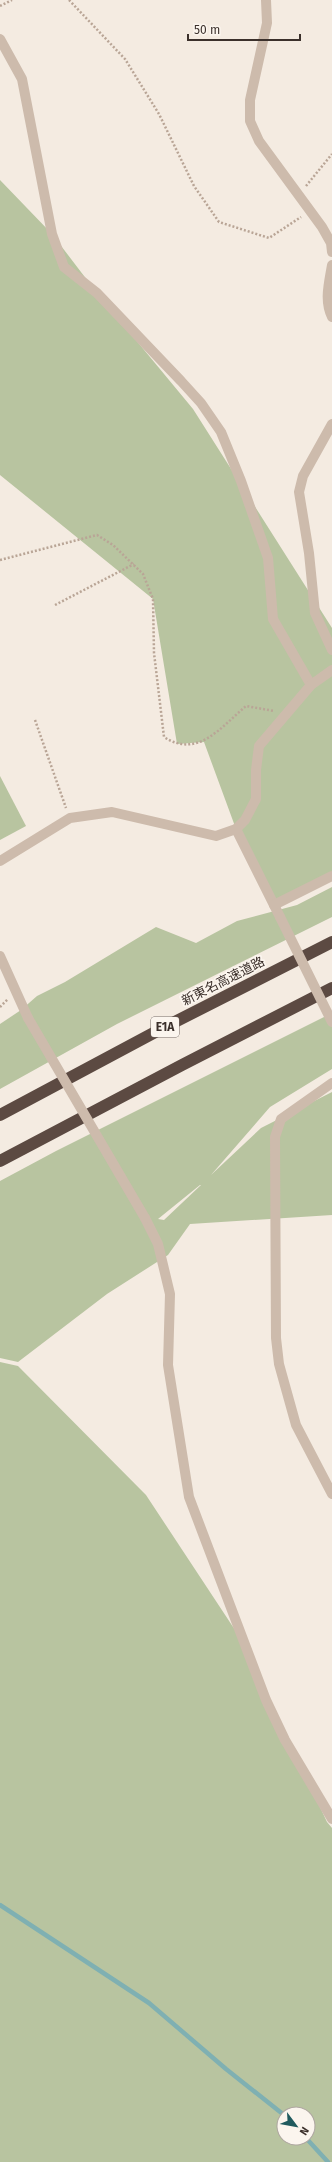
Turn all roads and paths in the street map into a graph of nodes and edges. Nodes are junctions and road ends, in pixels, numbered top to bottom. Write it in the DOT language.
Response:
graph roads {
  1 [pos="12,0"];
  2 [pos="69,0"];
  3 [pos="266,0"];
  4 [pos="0,6"];
  5 [pos="0,38"];
  6 [pos="332,154"];
  7 [pos="299,194"];
  8 [pos="310,211"];
  9 [pos="332,252"];
  10 [pos="332,265"];
  11 [pos="332,317"];
  12 [pos="332,424"];
  13 [pos="0,560"];
  14 [pos="134,564"];
  15 [pos="55,605"];
  16 [pos="332,650"];
  17 [pos="332,670"];
  18 [pos="311,685"];
  19 [pos="287,713"];
  20 [pos="34,720"];
  21 [pos="70,818"];
  22 [pos="236,829"];
  23 [pos="0,861"];
  24 [pos="332,876"];
  25 [pos="274,905"];
  26 [pos="332,942"];
  27 [pos="0,956"];
  28 [pos="332,988"];
  29 [pos="332,1022"];
  30 [pos="332,1083"];
  31 [pos="0,1116"];
  32 [pos="0,1161"];
  33 [pos="332,1494"];
  34 [pos="332,1819"];
  1 -- 4 [label="path"];
  2 -- 8 [label="path"];
  3 -- 7 [label="street"];
  5 -- 18 [label="street"];
  6 -- 7 [label="path"];
  7 -- 8 [label="street"];
  8 -- 9 [label="street"];
  10 -- 11 [label="street"];
  12 -- 16 [label="street"];
  13 -- 14 [label="path"];
  14 -- 15 [label="path"];
  14 -- 19 [label="path"];
  17 -- 18 [label="street"];
  18 -- 19 [label="street"];
  19 -- 22 [label="street"];
  20 -- 21 [label="path"];
  21 -- 22 [label="street"];
  21 -- 23 [label="street"];
  22 -- 25 [label="street"];
  24 -- 25 [label="street"];
  25 -- 29 [label="street, bridge"];
  26 -- 31 [label="highway, 新東名高速道路 / E1A"];
  27 -- 34 [label="street, bridge"];
  28 -- 32 [label="highway"];
  30 -- 33 [label="street"];
}
